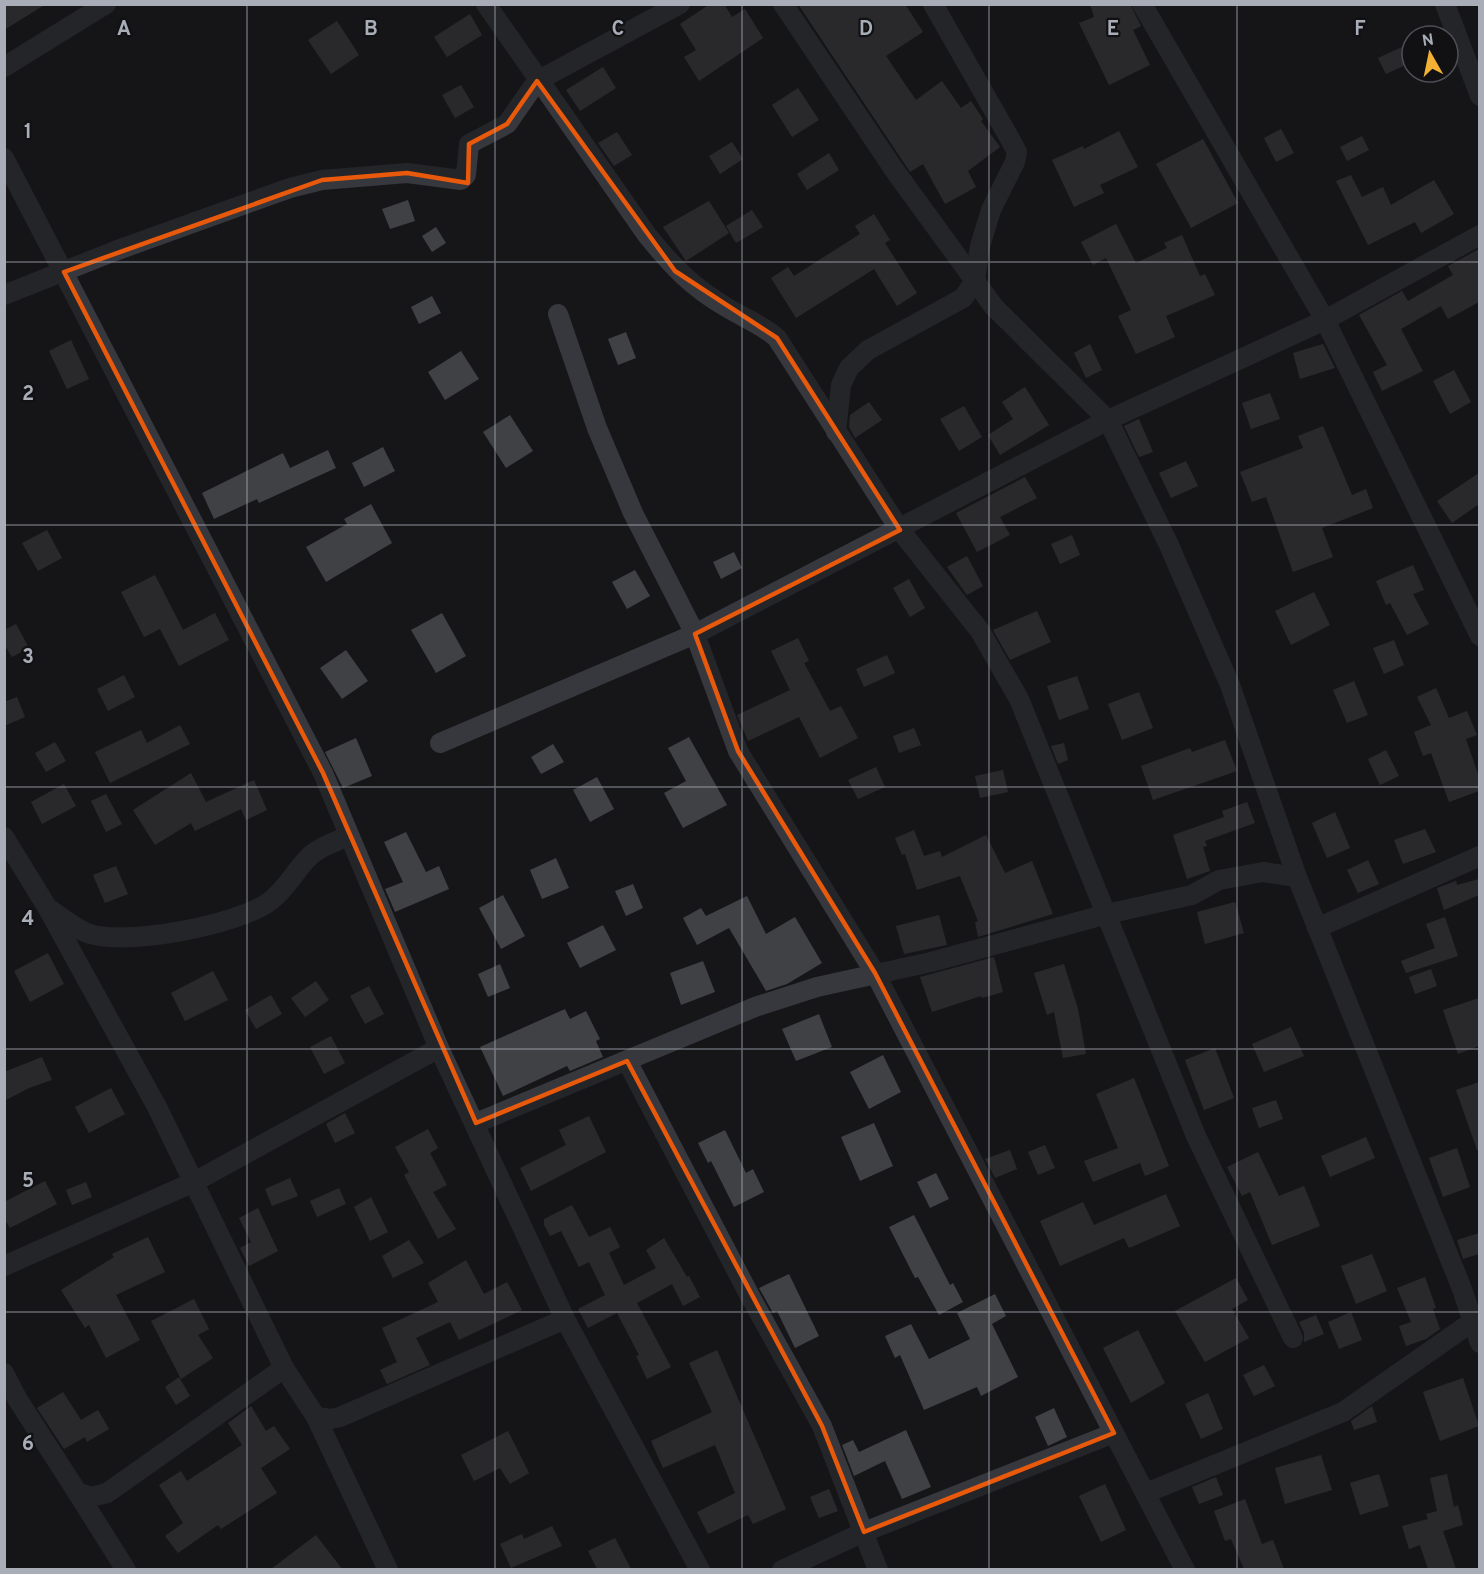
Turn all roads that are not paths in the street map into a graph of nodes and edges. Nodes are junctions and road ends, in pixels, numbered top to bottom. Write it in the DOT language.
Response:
graph roads {
  1 [pos="106,4"];
  2 [pos="486,4"];
  3 [pos="680,4"];
  4 [pos="783,4"];
  5 [pos="933,4"];
  6 [pos="1142,4"];
  7 [pos="1445,4"];
  8 [pos="4,67"];
  9 [pos="537,81"];
  10 [pos="1479,96"];
  11 [pos="4,158"];
  12 [pos="1479,235"];
  13 [pos="64,272"];
  14 [pos="975,281"];
  15 [pos="4,296"];
  16 [pos="558,314"];
  17 [pos="1325,320"];
  18 [pos="1108,420"];
  19 [pos="836,432"];
  20 [pos="900,530"];
  21 [pos="695,634"];
  22 [pos="1479,636"];
  23 [pos="440,743"];
  24 [pos="348,836"];
  25 [pos="4,837"];
  26 [pos="1479,856"];
  27 [pos="1297,877"];
  28 [pos="47,908"];
  29 [pos="1107,914"];
  30 [pos="1317,928"];
  31 [pos="875,973"];
  32 [pos="439,1048"];
  33 [pos="627,1061"];
  34 [pos="476,1123"];
  35 [pos="194,1182"];
  36 [pos="4,1266"];
  37 [pos="1471,1286"];
  38 [pos="565,1319"];
  39 [pos="1472,1322"];
  40 [pos="1293,1338"];
  41 [pos="1479,1343"];
  42 [pos="284,1368"];
  43 [pos="4,1373"];
  44 [pos="316,1417"];
  45 [pos="1114,1433"];
  46 [pos="77,1492"];
  47 [pos="1146,1493"];
  48 [pos="864,1532"];
  49 [pos="126,1569"];
  50 [pos="388,1569"];
  51 [pos="700,1569"];
  52 [pos="782,1569"];
  53 [pos="878,1569"];
  54 [pos="1185,1569"];
  1 -- 8 [label="street"];
  2 -- 9 [label="street"];
  3 -- 9 [label="street"];
  4 -- 14 [label="street"];
  5 -- 14 [label="street"];
  6 -- 17 [label="street"];
  7 -- 10 [label="street"];
  9 -- 13 [label="street"];
  9 -- 19 [label="street"];
  11 -- 13 [label="street"];
  12 -- 17 [label="street"];
  13 -- 15 [label="street"];
  13 -- 24 [label="street"];
  14 -- 18 [label="street"];
  14 -- 19 [label="street"];
  16 -- 21 [label="street"];
  17 -- 18 [label="street"];
  17 -- 22 [label="street"];
  18 -- 20 [label="street"];
  18 -- 27 [label="street"];
  19 -- 20 [label="street"];
  20 -- 21 [label="street"];
  20 -- 29 [label="street"];
  21 -- 23 [label="street"];
  21 -- 31 [label="street"];
  24 -- 28 [label="street"];
  24 -- 32 [label="street"];
  25 -- 28 [label="street"];
  26 -- 30 [label="street"];
  27 -- 29 [label="street"];
  27 -- 30 [label="street"];
  28 -- 35 [label="street"];
  29 -- 31 [label="street"];
  29 -- 40 [label="street"];
  30 -- 37 [label="street"];
  31 -- 33 [label="street"];
  31 -- 45 [label="street"];
  32 -- 34 [label="street"];
  32 -- 35 [label="street"];
  33 -- 34 [label="street"];
  33 -- 48 [label="street"];
  34 -- 38 [label="street"];
  35 -- 36 [label="street"];
  35 -- 42 [label="street"];
  37 -- 39 [label="street"];
  38 -- 44 [label="street"];
  38 -- 51 [label="street"];
  39 -- 41 [label="street"];
  39 -- 47 [label="street"];
  42 -- 44 [label="street"];
  42 -- 46 [label="street"];
  43 -- 46 [label="street"];
  44 -- 50 [label="street"];
  45 -- 47 [label="street"];
  45 -- 48 [label="street"];
  46 -- 49 [label="street"];
  47 -- 54 [label="street"];
  48 -- 52 [label="street"];
  48 -- 53 [label="street"];
}
